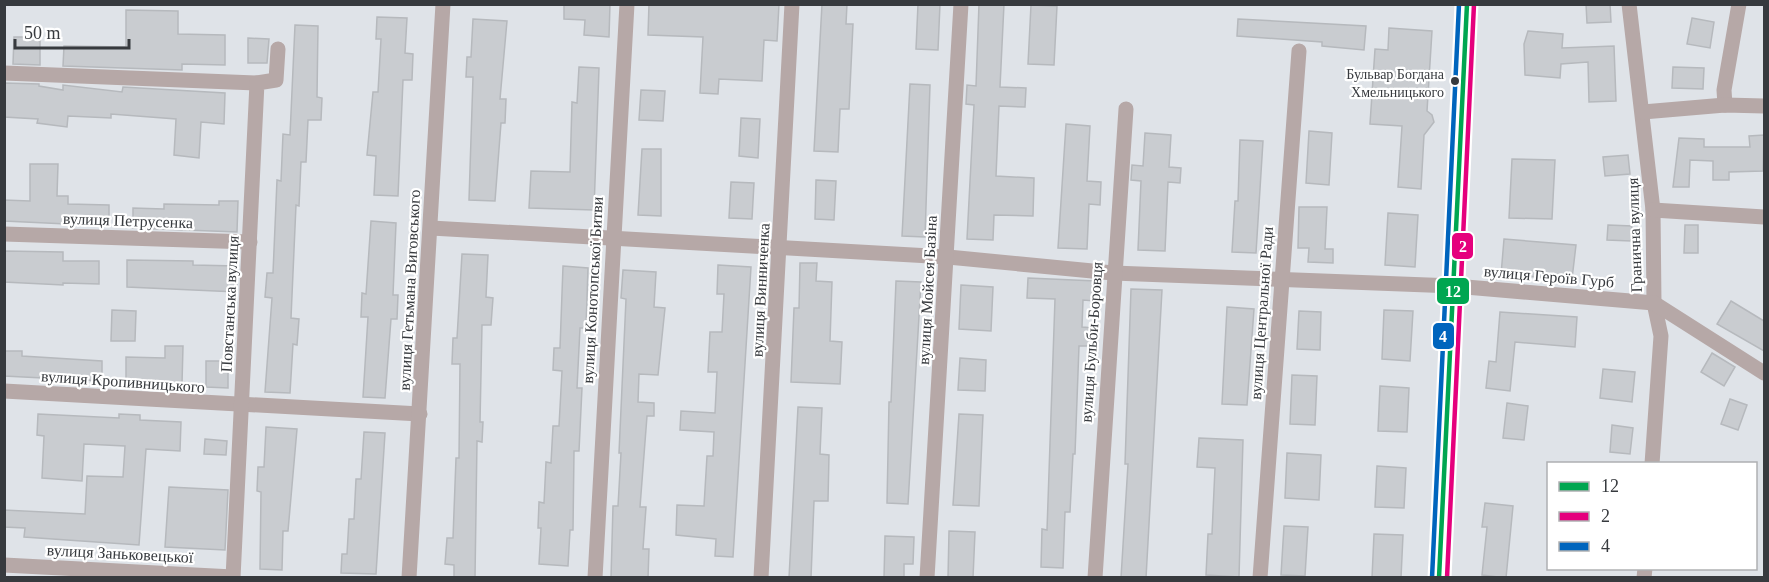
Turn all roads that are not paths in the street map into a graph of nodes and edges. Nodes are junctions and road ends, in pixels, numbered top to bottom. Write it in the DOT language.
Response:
graph roads {
  1 [pos="443,4"];
  2 [pos="627,4"];
  3 [pos="792,4"];
  4 [pos="961,4"];
  5 [pos="1467,4"];
  6 [pos="1629,4"];
  7 [pos="1738,4"];
  8 [pos="278,49"];
  9 [pos="1299,51"];
  10 [pos="4,73"];
  11 [pos="257,83"];
  12 [pos="1725,105"];
  13 [pos="1764,106"];
  14 [pos="1126,109"];
  15 [pos="1643,111"];
  16 [pos="1653,210"];
  17 [pos="1764,217"];
  18 [pos="431,228"];
  19 [pos="4,234"];
  20 [pos="613,238"];
  21 [pos="250,242"];
  22 [pos="780,247"];
  23 [pos="948,257"];
  24 [pos="1113,273"];
  25 [pos="1281,278"];
  26 [pos="1454,286"];
  27 [pos="1654,303"];
  28 [pos="1764,373"];
  29 [pos="4,392"];
  30 [pos="242,406"];
  31 [pos="420,414"];
  32 [pos="1652,462"];
  33 [pos="4,565"];
  34 [pos="233,577"];
  35 [pos="409,578"];
  36 [pos="595,578"];
  37 [pos="761,578"];
  38 [pos="927,578"];
  39 [pos="1095,578"];
  40 [pos="1260,578"];
  41 [pos="1439,578"];
  1 -- 18 [label="street, вулиця Гетьмана Виговського"];
  2 -- 20 [label="street, вулиця Конотопської Битви"];
  3 -- 22 [label="street, вулиця Винниченка"];
  4 -- 23 [label="street, вулиця Мойсея Базіна"];
  5 -- 26 [label="main road"];
  6 -- 15 [label="street, Гранична вулиця"];
  7 -- 12 [label="street"];
  8 -- 11 [label="street"];
  9 -- 25 [label="street, вулиця Центральної Ради"];
  10 -- 11 [label="street"];
  11 -- 21 [label="street, Повстанська вулиця"];
  12 -- 13 [label="street"];
  12 -- 15 [label="street"];
  14 -- 24 [label="street, вулиця Бульби-Боровця"];
  15 -- 16 [label="street, Гранична вулиця"];
  16 -- 17 [label="street"];
  16 -- 27 [label="street, Гранична вулиця"];
  18 -- 20 [label="street, вулиця Героїв Гурб"];
  18 -- 31 [label="street, вулиця Гетьмана Виговського"];
  19 -- 21 [label="street, вулиця Петрусенка"];
  20 -- 22 [label="street, вулиця Героїв Гурб"];
  20 -- 36 [label="street, вулиця Конотопської Битви"];
  21 -- 30 [label="street, Повстанська вулиця"];
  22 -- 23 [label="street, вулиця Героїв Гурб"];
  22 -- 37 [label="street, вулиця Винниченка"];
  23 -- 24 [label="street, вулиця Героїв Гурб"];
  23 -- 38 [label="street, вулиця Мойсея Базіна"];
  24 -- 25 [label="street, вулиця Героїв Гурб"];
  24 -- 39 [label="street, вулиця Бульби-Боровця"];
  25 -- 26 [label="street, вулиця Героїв Гурб"];
  25 -- 40 [label="street, вулиця Центральної Ради"];
  26 -- 27 [label="street, вулиця Героїв Гурб"];
  26 -- 41 [label="main road"];
  27 -- 28 [label="street, вулиця Героїв Гурб"];
  27 -- 32 [label="street, Гранична вулиця"];
  29 -- 30 [label="street, вулиця Кропивницького"];
  30 -- 31 [label="street, вулиця Кропивницького"];
  30 -- 34 [label="street, Повстанська вулиця"];
  31 -- 35 [label="street, вулиця Гетьмана Виговського"];
  33 -- 34 [label="street, вулиця Заньковецької"];
}
